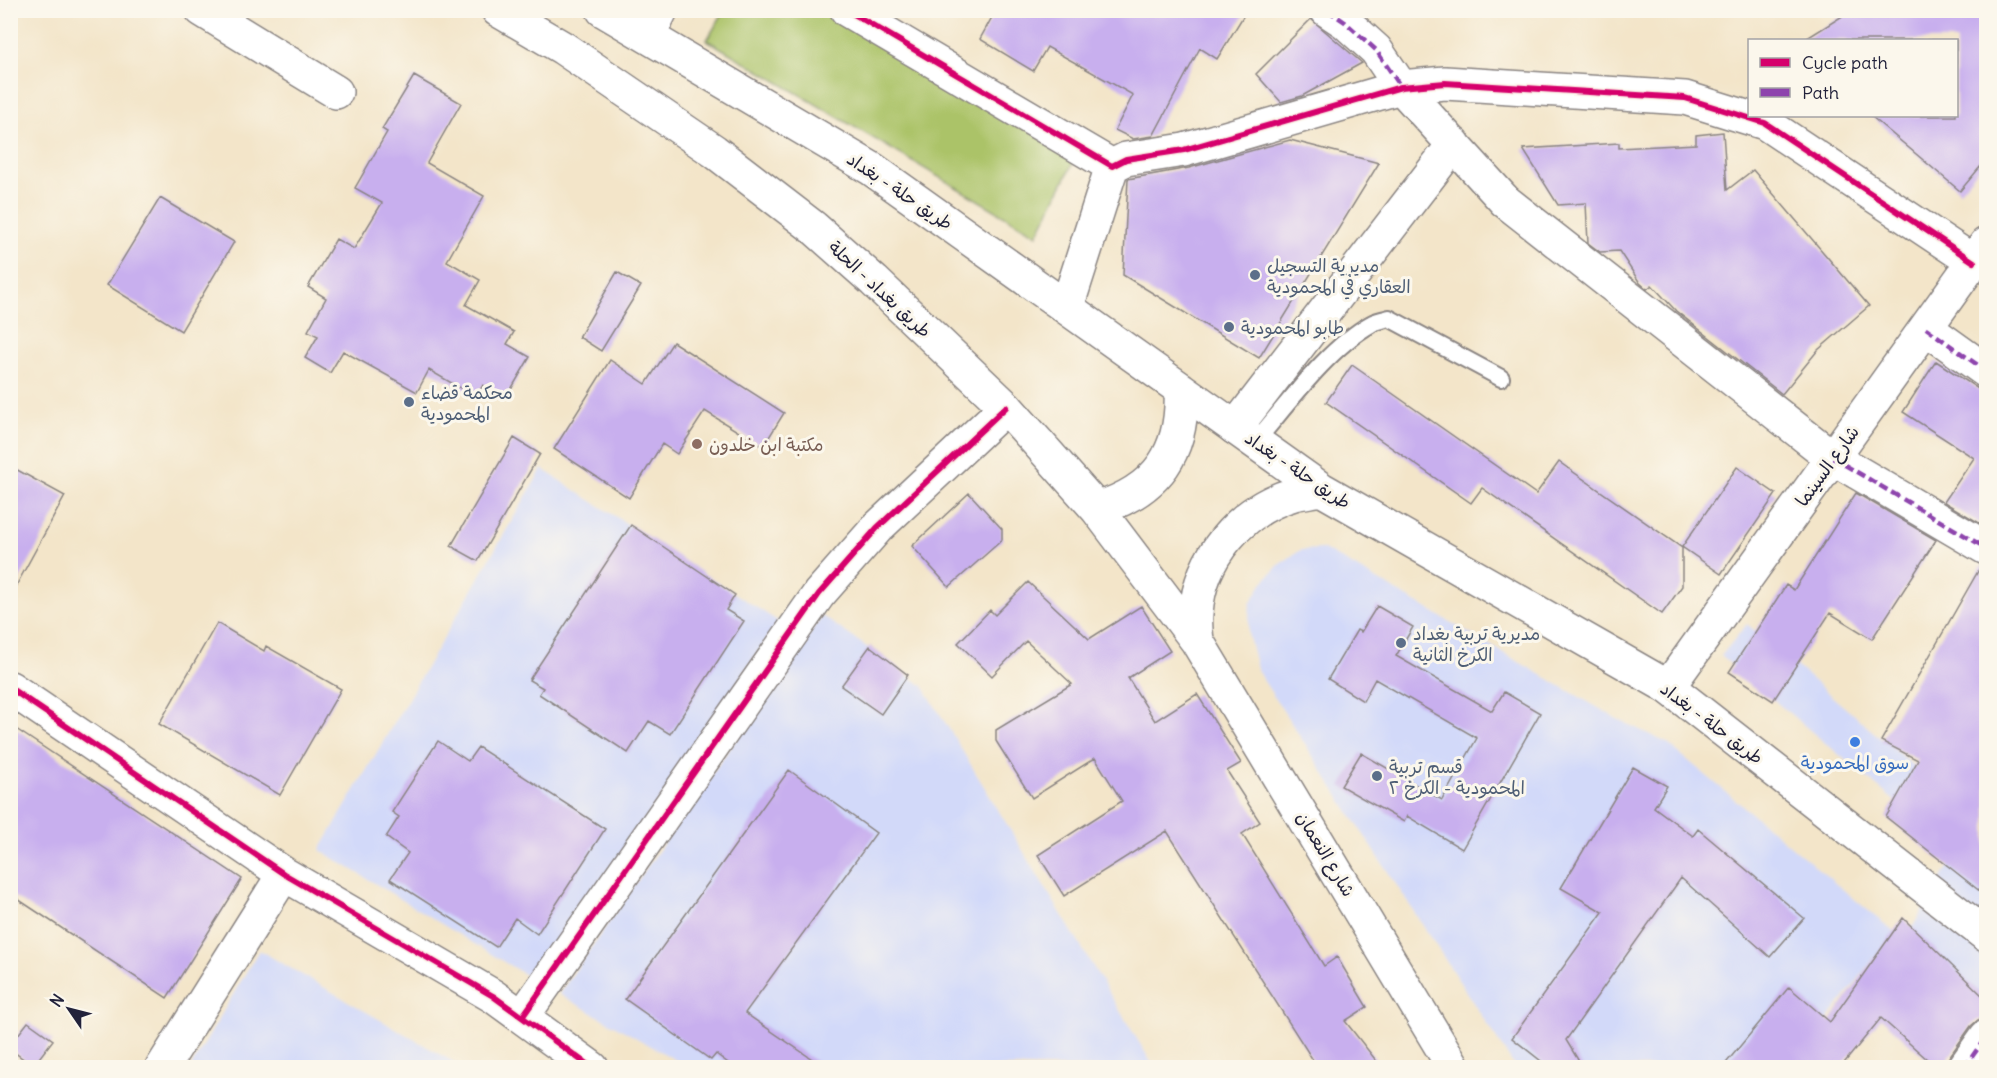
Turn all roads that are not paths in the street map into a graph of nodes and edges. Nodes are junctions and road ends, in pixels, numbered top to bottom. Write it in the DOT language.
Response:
graph roads {
  1 [pos="202,10"];
  2 [pos="498,10"];
  3 [pos="603,10"];
  4 [pos="847,10"];
  5 [pos="1341,14"];
  6 [pos="655,23"];
  7 [pos="1401,87"];
  8 [pos="336,92"];
  9 [pos="1454,144"];
  10 [pos="1112,166"];
  11 [pos="1980,253"];
  12 [pos="1067,307"];
  13 [pos="1926,328"];
  14 [pos="1986,371"];
  15 [pos="1501,378"];
  16 [pos="1181,388"];
  17 [pos="1006,407"];
  18 [pos="1245,435"];
  19 [pos="1833,458"];
  20 [pos="1321,489"];
  21 [pos="1097,509"];
  22 [pos="1986,548"];
  23 [pos="1197,641"];
  24 [pos="1668,687"];
  25 [pos="10,688"];
  26 [pos="284,874"];
  27 [pos="1986,935"];
  28 [pos="523,1016"];
  29 [pos="1986,1037"];
  30 [pos="162,1068"];
  31 [pos="592,1068"];
  32 [pos="1454,1068"];
  33 [pos="1964,1068"];
  1 -- 8 [label="street"];
  2 -- 17 [label="street, طريق بغداد - الحلة"];
  3 -- 6 [label="street, طريق حلة - بغداد"];
  4 -- 10 [label="street"];
  5 -- 7 [label="street"];
  6 -- 12 [label="street, طريق حلة - بغداد"];
  7 -- 9 [label="street"];
  7 -- 10 [label="street"];
  7 -- 11 [label="street"];
  9 -- 18 [label="street"];
  9 -- 19 [label="street"];
  10 -- 12 [label="street"];
  11 -- 13 [label="street, شارع السينما"];
  12 -- 16 [label="street, طريق حلة - بغداد"];
  13 -- 14 [label="street"];
  13 -- 19 [label="street, شارع السينما"];
  15 -- 18 [label="lane"];
  16 -- 18 [label="street, طريق حلة - بغداد"];
  16 -- 21 [label="street"];
  17 -- 21 [label="street, طريق بغداد - الحلة"];
  17 -- 28 [label="street"];
  18 -- 20 [label="street, طريق حلة - بغداد"];
  19 -- 22 [label="street"];
  19 -- 24 [label="street, شارع السينما"];
  20 -- 23 [label="street"];
  20 -- 24 [label="street, طريق حلة - بغداد"];
  21 -- 23 [label="street, طريق بغداد - الحلة"];
  23 -- 32 [label="street, شارع النعمان"];
  24 -- 27 [label="street, طريق حلة - بغداد"];
  25 -- 26 [label="street"];
  26 -- 28 [label="street"];
  26 -- 30 [label="street"];
  28 -- 31 [label="street"];
  29 -- 33 [label="street"];
}
